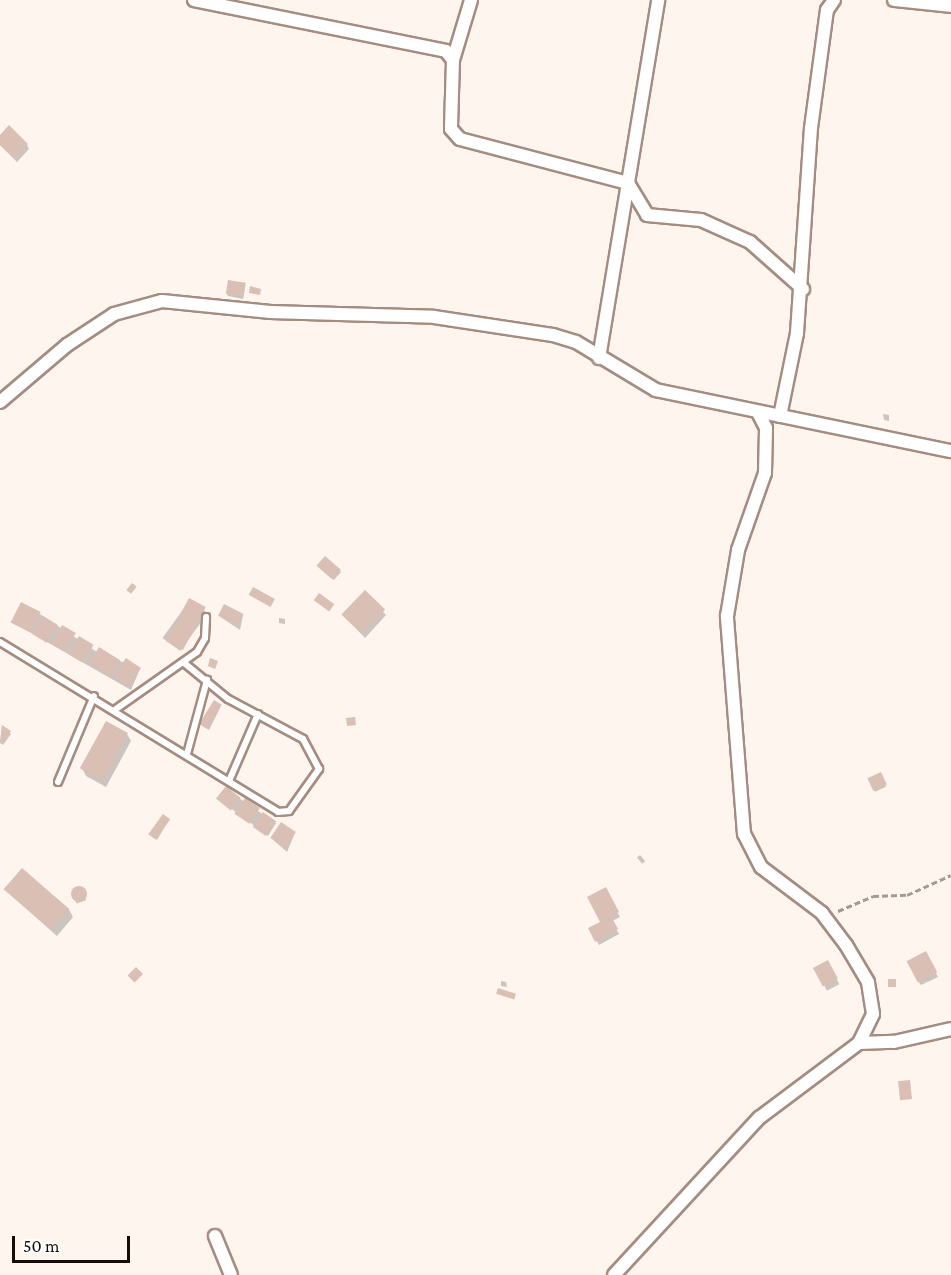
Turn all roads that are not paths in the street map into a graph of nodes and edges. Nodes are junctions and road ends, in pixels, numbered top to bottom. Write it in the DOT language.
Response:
graph roads {
  1 [pos="194,0"];
  2 [pos="471,0"];
  3 [pos="658,0"];
  4 [pos="834,0"];
  5 [pos="894,0"];
  6 [pos="951,6"];
  7 [pos="453,60"];
  8 [pos="628,183"];
  9 [pos="803,289"];
  10 [pos="599,358"];
  11 [pos="0,402"];
  12 [pos="758,412"];
  13 [pos="780,416"];
  14 [pos="951,452"];
  15 [pos="206,617"];
  16 [pos="0,642"];
  17 [pos="183,662"];
  18 [pos="207,680"];
  19 [pos="94,696"];
  20 [pos="116,709"];
  21 [pos="258,714"];
  22 [pos="187,754"];
  23 [pos="229,781"];
  24 [pos="58,782"];
  25 [pos="951,1029"];
  26 [pos="859,1043"];
  27 [pos="215,1236"];
  28 [pos="231,1275"];
  29 [pos="614,1275"];
  1 -- 7 [label="street"];
  2 -- 7 [label="street"];
  3 -- 8 [label="street"];
  4 -- 9 [label="street"];
  5 -- 6 [label="street"];
  7 -- 8 [label="street"];
  8 -- 9 [label="street"];
  8 -- 10 [label="street"];
  9 -- 13 [label="street"];
  10 -- 11 [label="street"];
  10 -- 12 [label="street"];
  12 -- 13 [label="street"];
  12 -- 26 [label="street"];
  13 -- 14 [label="street"];
  15 -- 17 [label="lane"];
  16 -- 19 [label="lane"];
  17 -- 18 [label="lane"];
  17 -- 20 [label="lane"];
  18 -- 21 [label="lane"];
  18 -- 22 [label="lane"];
  19 -- 20 [label="lane"];
  19 -- 24 [label="lane"];
  20 -- 22 [label="lane"];
  21 -- 23 [label="lane"];
  21 -- 23 [label="lane"];
  22 -- 23 [label="lane"];
  25 -- 26 [label="street"];
  26 -- 29 [label="street"];
  27 -- 28 [label="street"];
}
